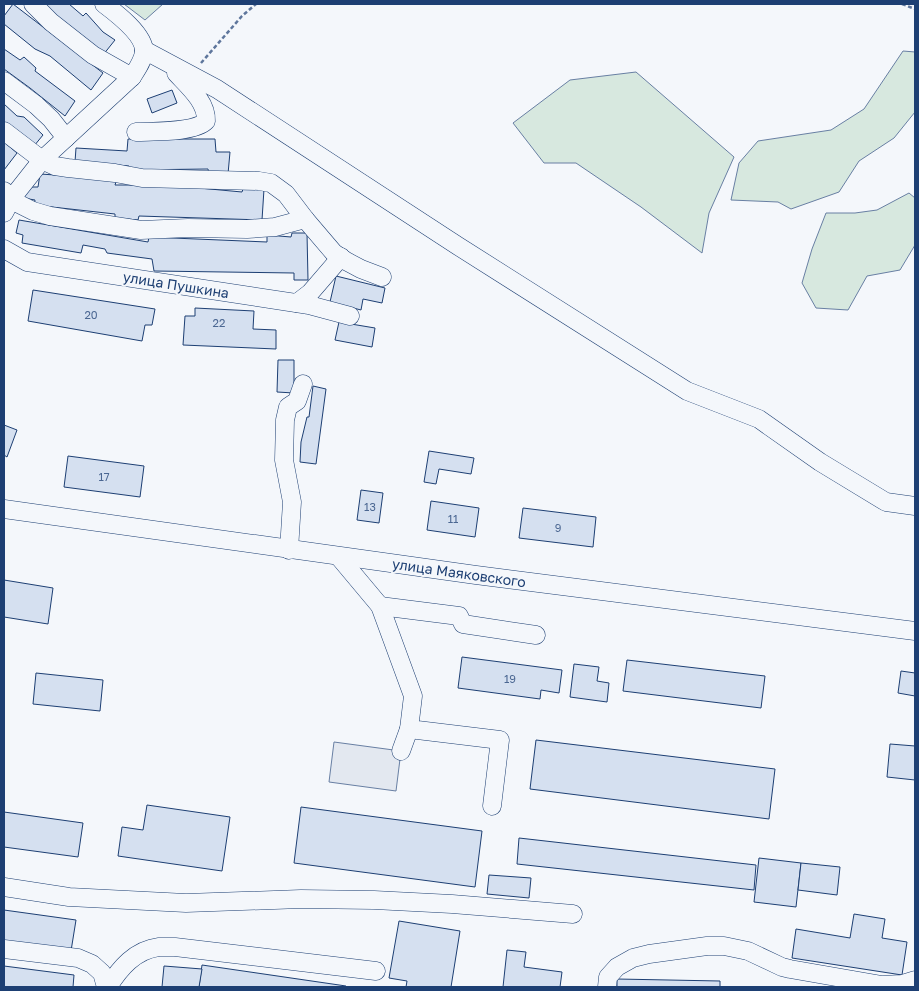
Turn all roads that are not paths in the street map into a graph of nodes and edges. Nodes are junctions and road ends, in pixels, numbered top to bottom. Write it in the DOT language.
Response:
graph roads {
  1 [pos="33,4"];
  2 [pos="104,4"];
  3 [pos="144,50"];
  4 [pos="168,63"];
  5 [pos="132,77"];
  6 [pos="4,81"];
  7 [pos="4,131"];
  8 [pos="136,132"];
  9 [pos="66,138"];
  10 [pos="42,160"];
  11 [pos="8,194"];
  12 [pos="4,213"];
  13 [pos="304,219"];
  14 [pos="4,249"];
  15 [pos="340,257"];
  16 [pos="382,278"];
  17 [pos="297,303"];
  18 [pos="350,316"];
  19 [pos="303,384"];
  20 [pos="915,506"];
  21 [pos="4,509"];
  22 [pos="289,550"];
  23 [pos="339,556"];
  24 [pos="380,606"];
  25 [pos="915,631"];
  26 [pos="536,635"];
  27 [pos="409,729"];
  28 [pos="401,751"];
  29 [pos="492,806"];
  30 [pos="4,887"];
  31 [pos="573,914"];
  32 [pos="4,949"];
  33 [pos="376,971"];
  34 [pos="915,980"];
  35 [pos="107,987"];
  36 [pos="607,987"];
  1 -- 5 [label="street"];
  2 -- 3 [label="street"];
  3 -- 4 [label="street"];
  3 -- 5 [label="street"];
  4 -- 8 [label="street"];
  4 -- 20 [label="street"];
  5 -- 9 [label="street"];
  6 -- 9 [label="street"];
  7 -- 10 [label="street"];
  9 -- 10 [label="street"];
  10 -- 11 [label="street"];
  10 -- 13 [label="street"];
  11 -- 12 [label="street"];
  11 -- 13 [label="street"];
  13 -- 15 [label="street"];
  14 -- 17 [label="street, улица Пушкина"];
  15 -- 16 [label="street"];
  15 -- 17 [label="street"];
  17 -- 18 [label="street, улица Пушкина"];
  19 -- 22 [label="street"];
  21 -- 22 [label="street, улица Маяковского"];
  22 -- 23 [label="street, улица Маяковского"];
  23 -- 24 [label="street"];
  23 -- 25 [label="street, улица Маяковского"];
  24 -- 26 [label="street"];
  24 -- 27 [label="street"];
  27 -- 28 [label="street"];
  27 -- 29 [label="street"];
  30 -- 31 [label="street"];
  32 -- 35 [label="street"];
  33 -- 35 [label="street"];
  34 -- 36 [label="street"];
}
